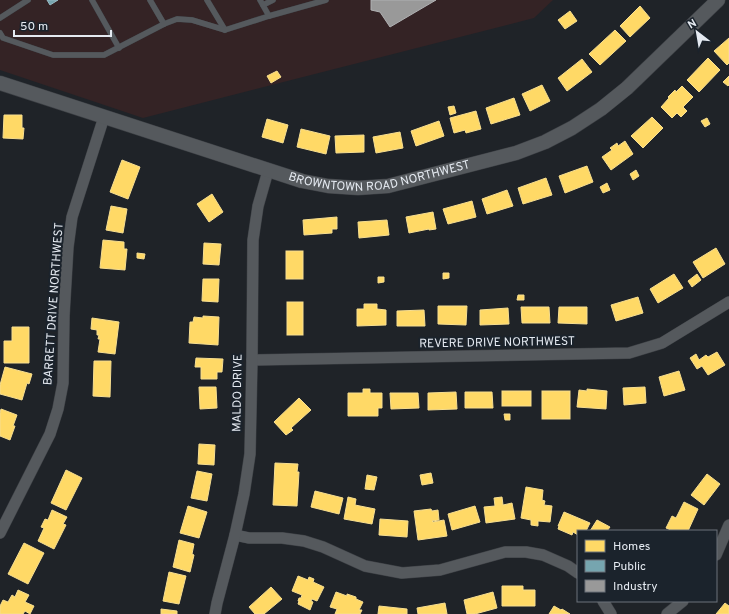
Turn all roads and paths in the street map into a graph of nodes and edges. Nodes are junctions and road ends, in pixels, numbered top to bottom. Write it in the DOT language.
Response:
graph roads {
  1 [pos="28,0"];
  2 [pos="92,0"];
  3 [pos="150,0"];
  4 [pos="207,0"];
  5 [pos="273,0"];
  6 [pos="326,0"];
  7 [pos="718,0"];
  8 [pos="262,3"];
  9 [pos="269,16"];
  10 [pos="0,18"];
  11 [pos="164,24"];
  12 [pos="225,30"];
  13 [pos="0,33"];
  14 [pos="119,48"];
  15 [pos="0,83"];
  16 [pos="104,117"];
  17 [pos="268,170"];
  18 [pos="729,302"];
  19 [pos="252,360"];
  20 [pos="729,525"];
  21 [pos="0,533"];
  22 [pos="236,535"];
  23 [pos="717,553"];
  24 [pos="577,572"];
  25 [pos="604,602"];
  26 [pos="682,602"];
  27 [pos="215,614"];
  28 [pos="611,614"];
  29 [pos="667,614"];
  1 -- 10 [label="lane"];
  2 -- 14 [label="lane"];
  3 -- 11 [label="lane"];
  4 -- 12 [label="lane"];
  5 -- 8 [label="lane"];
  6 -- 9 [label="lane"];
  7 -- 17 [label="street, BROWNTOWN ROAD NORTHWEST"];
  8 -- 9 [label="lane"];
  9 -- 12 [label="lane"];
  11 -- 12 [label="lane"];
  11 -- 14 [label="lane"];
  13 -- 14 [label="lane"];
  15 -- 16 [label="street, BROWNTOWN ROAD NORTHWEST"];
  16 -- 17 [label="street, BROWNTOWN ROAD NORTHWEST"];
  16 -- 21 [label="street, BARRETT DRIVE NORTHWEST"];
  17 -- 19 [label="street, MALDO DRIVE"];
  18 -- 19 [label="street, REVERE DRIVE NORTHWEST"];
  19 -- 22 [label="street, MALDO DRIVE"];
  20 -- 23 [label="street"];
  22 -- 24 [label="street"];
  22 -- 27 [label="street, MALDO DRIVE"];
  25 -- 28 [label="street"];
  26 -- 29 [label="street"];
}
